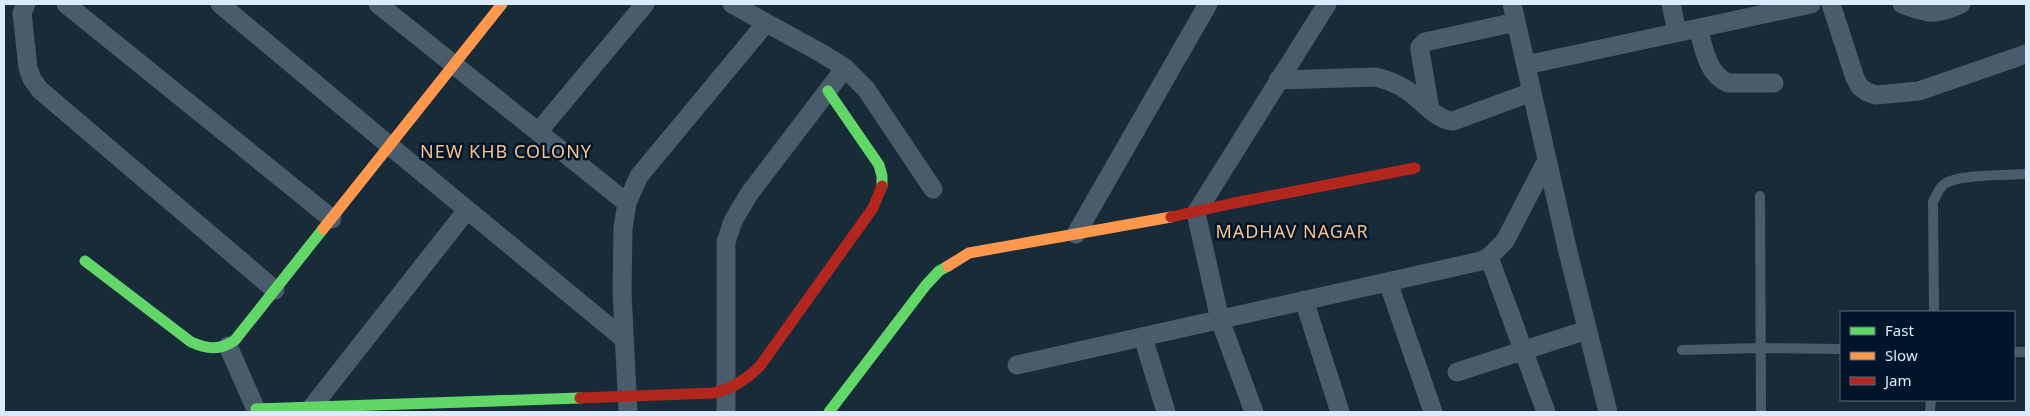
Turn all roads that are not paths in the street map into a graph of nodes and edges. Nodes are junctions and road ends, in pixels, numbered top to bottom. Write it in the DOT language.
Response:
graph roads {
  1 [pos="26,4"];
  2 [pos="66,4"];
  3 [pos="220,4"];
  4 [pos="378,4"];
  5 [pos="502,4"];
  6 [pos="645,4"];
  7 [pos="732,4"];
  8 [pos="1208,4"];
  9 [pos="1326,4"];
  10 [pos="1671,4"];
  11 [pos="1811,4"];
  12 [pos="1831,4"];
  13 [pos="1902,4"];
  14 [pos="1961,4"];
  15 [pos="1514,13"];
  16 [pos="766,23"];
  17 [pos="1698,28"];
  18 [pos="1677,32"];
  19 [pos="2026,54"];
  20 [pos="454,65"];
  21 [pos="1526,65"];
  22 [pos="845,68"];
  23 [pos="1278,80"];
  24 [pos="1774,84"];
  25 [pos="828,91"];
  26 [pos="1532,92"];
  27 [pos="1430,109"];
  28 [pos="538,132"];
  29 [pos="390,146"];
  30 [pos="1547,160"];
  31 [pos="1415,168"];
  32 [pos="2026,174"];
  33 [pos="933,189"];
  34 [pos="1760,196"];
  35 [pos="627,203"];
  36 [pos="467,210"];
  37 [pos="1196,213"];
  38 [pos="332,219"];
  39 [pos="1076,234"];
  40 [pos="1489,257"];
  41 [pos="85,261"];
  42 [pos="1388,282"];
  43 [pos="275,290"];
  44 [pos="1304,300"];
  45 [pos="1934,311"];
  46 [pos="1220,320"];
  47 [pos="1587,330"];
  48 [pos="1143,337"];
  49 [pos="624,338"];
  50 [pos="228,346"];
  51 [pos="1761,348"];
  52 [pos="1840,349"];
  53 [pos="1524,350"];
  54 [pos="1682,350"];
  55 [pos="1017,366"];
  56 [pos="1457,372"];
  57 [pos="727,391"];
  58 [pos="628,404"];
  59 [pos="312,407"];
  60 [pos="257,411"];
  61 [pos="726,412"];
  62 [pos="829,412"];
  63 [pos="1166,412"];
  64 [pos="1254,412"];
  65 [pos="1340,412"];
  66 [pos="1433,412"];
  67 [pos="1546,412"];
  68 [pos="1608,412"];
  69 [pos="1761,412"];
  1 -- 43 [label="street"];
  2 -- 38 [label="street"];
  3 -- 29 [label="street"];
  4 -- 20 [label="street"];
  5 -- 20 [label="street"];
  6 -- 28 [label="street"];
  7 -- 16 [label="street"];
  8 -- 39 [label="street"];
  9 -- 23 [label="street"];
  10 -- 18 [label="street"];
  11 -- 17 [label="street"];
  12 -- 19 [label="street"];
  13 -- 14 [label="street"];
  15 -- 21 [label="street"];
  15 -- 27 [label="street"];
  16 -- 22 [label="street"];
  16 -- 35 [label="street"];
  17 -- 18 [label="street"];
  17 -- 24 [label="street"];
  18 -- 21 [label="street"];
  20 -- 28 [label="street"];
  20 -- 29 [label="street"];
  21 -- 26 [label="street"];
  22 -- 25 [label="street"];
  22 -- 33 [label="street"];
  23 -- 27 [label="street"];
  23 -- 37 [label="street"];
  25 -- 57 [label="street"];
  25 -- 57 [label="street"];
  26 -- 27 [label="street"];
  26 -- 30 [label="street"];
  28 -- 35 [label="street"];
  29 -- 36 [label="street"];
  29 -- 38 [label="street"];
  30 -- 40 [label="street"];
  30 -- 47 [label="street"];
  31 -- 37 [label="street"];
  32 -- 45 [label="lane"];
  34 -- 51 [label="lane"];
  35 -- 49 [label="street"];
  36 -- 49 [label="street"];
  36 -- 59 [label="street"];
  37 -- 39 [label="street"];
  37 -- 46 [label="street"];
  38 -- 43 [label="street"];
  39 -- 62 [label="street"];
  40 -- 42 [label="street"];
  40 -- 53 [label="street"];
  41 -- 50 [label="street"];
  42 -- 44 [label="street"];
  42 -- 66 [label="street"];
  43 -- 50 [label="street"];
  44 -- 46 [label="street"];
  44 -- 65 [label="street"];
  46 -- 48 [label="street"];
  46 -- 64 [label="street"];
  47 -- 53 [label="street"];
  47 -- 68 [label="street"];
  48 -- 55 [label="street"];
  48 -- 63 [label="street"];
  49 -- 58 [label="street"];
  50 -- 60 [label="street"];
  51 -- 52 [label="lane"];
  51 -- 54 [label="lane"];
  51 -- 69 [label="lane"];
  53 -- 56 [label="street"];
  53 -- 67 [label="street"];
  57 -- 58 [label="street"];
  57 -- 61 [label="street"];
  58 -- 59 [label="street"];
  59 -- 60 [label="street"];
}
